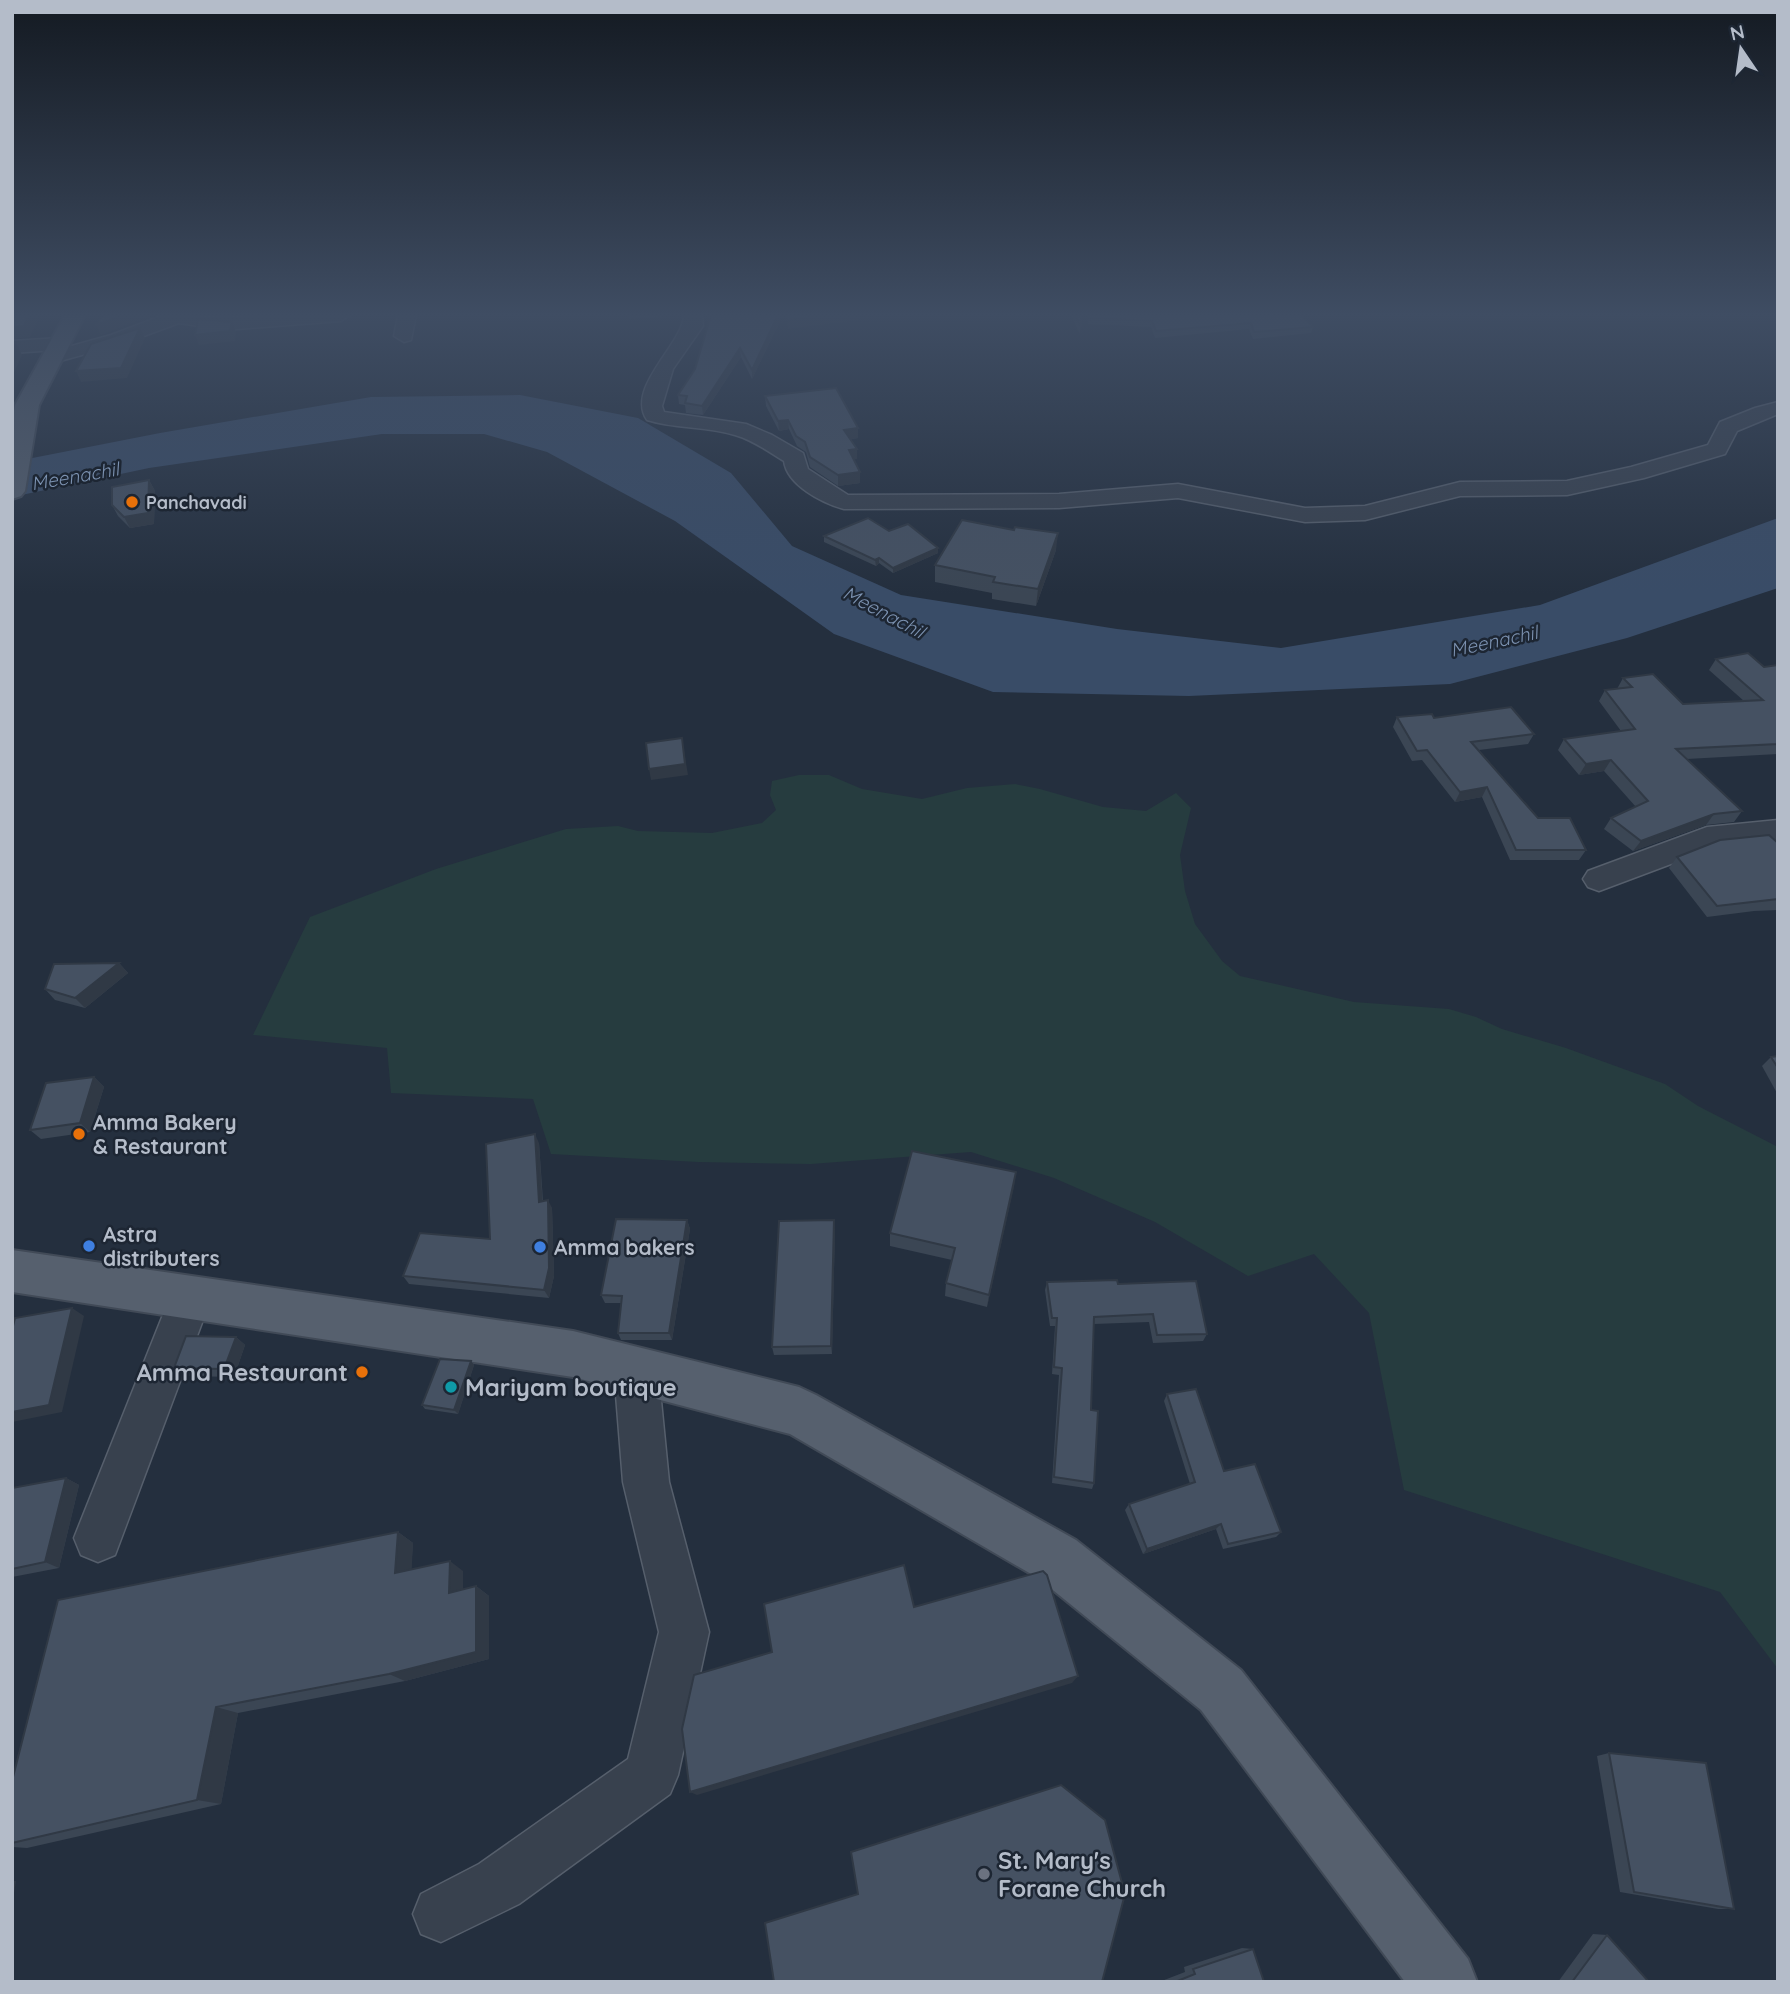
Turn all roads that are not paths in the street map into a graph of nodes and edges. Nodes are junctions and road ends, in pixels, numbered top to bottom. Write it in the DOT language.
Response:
graph roads {
  1 [pos="26,408"];
  2 [pos="652,408"];
  3 [pos="1778,408"];
  4 [pos="12,491"];
  5 [pos="1778,831"];
  6 [pos="1600,879"];
  7 [pos="12,1271"];
  8 [pos="191,1296"];
  9 [pos="636,1370"];
  10 [pos="98,1538"];
  11 [pos="441,1914"];
  12 [pos="1445,1982"];
  1 -- 4 [label="main road"];
  2 -- 3 [label="street"];
  5 -- 6 [label="street"];
  7 -- 8 [label="main road"];
  8 -- 9 [label="main road"];
  8 -- 10 [label="street"];
  9 -- 11 [label="street"];
  9 -- 12 [label="main road"];
}
